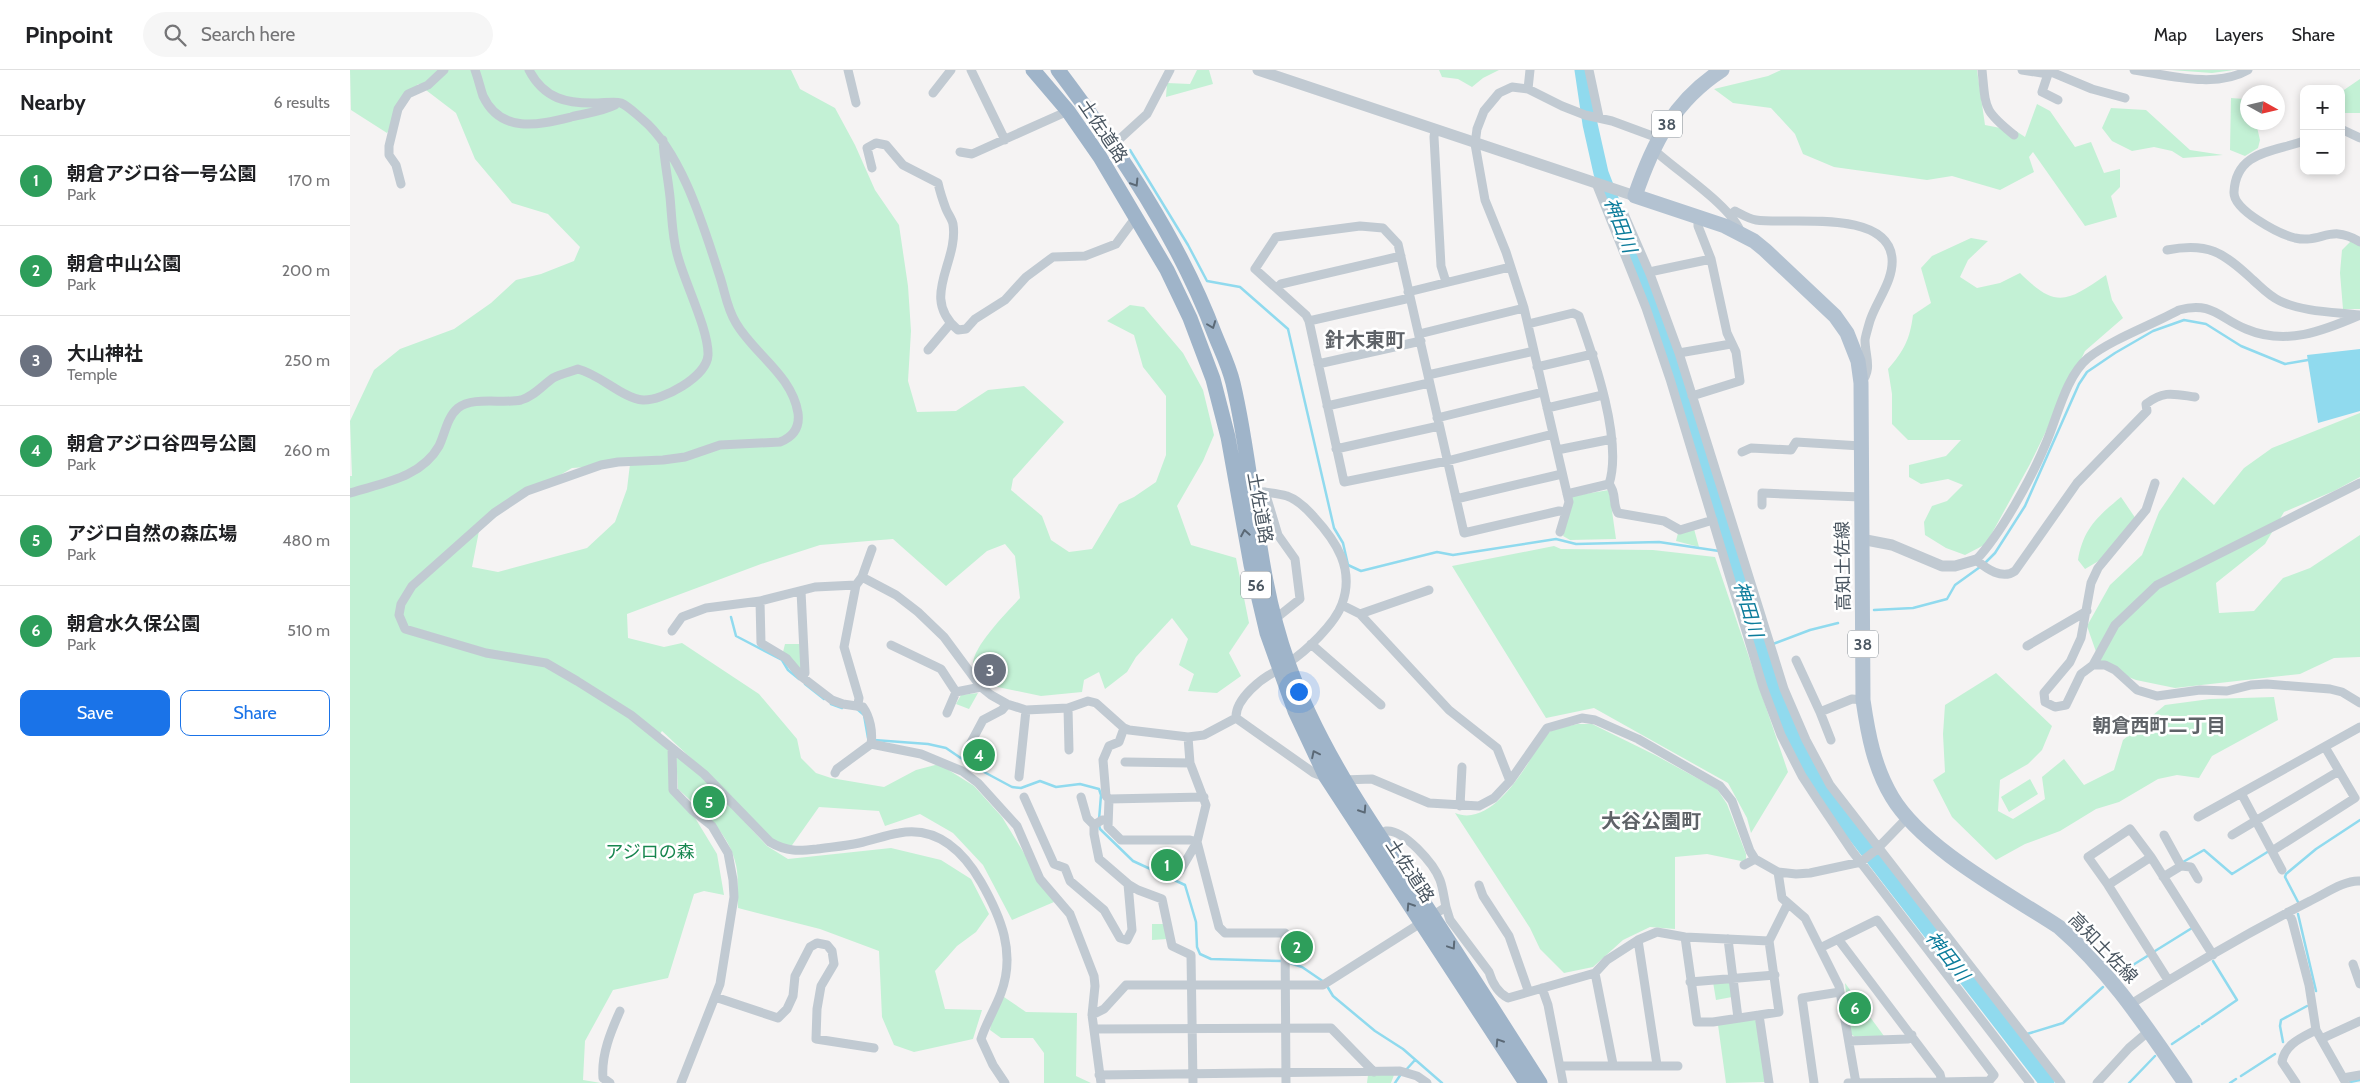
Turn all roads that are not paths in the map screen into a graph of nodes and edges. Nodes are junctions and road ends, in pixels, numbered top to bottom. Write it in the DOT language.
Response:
graph roads {
  1 [pos="444,70"];
  2 [pos="475,70"];
  3 [pos="529,70"];
  4 [pos="848,70"];
  5 [pos="951,70"];
  6 [pos="971,70"];
  7 [pos="1033,70"];
  8 [pos="1058,70"];
  9 [pos="1170,70"];
  10 [pos="1258,70"];
  11 [pos="1530,70"];
  12 [pos="1589,70"];
  13 [pos="1982,70"];
  14 [pos="2022,70"];
  15 [pos="2134,70"];
  16 [pos="2248,70"];
  17 [pos="1715,72"];
  18 [pos="2048,74"];
  19 [pos="1528,89"];
  20 [pos="933,93"];
  21 [pos="2125,98"];
  22 [pos="2058,100"];
  23 [pos="620,102"];
  24 [pos="856,103"];
  25 [pos="1068,112"];
  26 [pos="1592,116"];
  27 [pos="1435,130"];
  28 [pos="2345,132"];
  29 [pos="2014,134"];
  30 [pos="2360,138"];
  31 [pos="663,140"];
  32 [pos="1005,140"];
  33 [pos="2300,142"];
  34 [pos="1476,144"];
  35 [pos="1655,144"];
  36 [pos="1112,146"];
  37 [pos="960,152"];
  38 [pos="872,168"];
  39 [pos="401,184"];
  40 [pos="1598,184"];
  41 [pos="1635,196"];
  42 [pos="1624,214"];
  43 [pos="1730,215"];
  44 [pos="1136,217"];
  45 [pos="1698,217"];
  46 [pos="1742,235"];
  47 [pos="2360,242"];
  48 [pos="2167,250"];
  49 [pos="1401,256"];
  50 [pos="1711,259"];
  51 [pos="1510,267"];
  52 [pos="1650,274"];
  53 [pos="1446,282"];
  54 [pos="1277,288"];
  55 [pos="1409,295"];
  56 [pos="1524,308"];
  57 [pos="2360,315"];
  58 [pos="1309,322"];
  59 [pos="950,324"];
  60 [pos="1528,324"];
  61 [pos="1420,337"];
  62 [pos="1731,344"];
  63 [pos="928,350"];
  64 [pos="1534,351"];
  65 [pos="1679,353"];
  66 [pos="1593,354"];
  67 [pos="1318,364"];
  68 [pos="1538,367"];
  69 [pos="1429,379"];
  70 [pos="1861,383"];
  71 [pos="1543,392"];
  72 [pos="1603,395"];
  73 [pos="1692,396"];
  74 [pos="2195,397"];
  75 [pos="1327,406"];
  76 [pos="1547,408"];
  77 [pos="1438,422"];
  78 [pos="1553,434"];
  79 [pos="1612,439"];
  80 [pos="1861,446"];
  81 [pos="1336,448"];
  82 [pos="1557,450"];
  83 [pos="1742,452"];
  84 [pos="1447,461"];
  85 [pos="1562,474"];
  86 [pos="2155,483"];
  87 [pos="2360,483"];
  88 [pos="1609,484"];
  89 [pos="1259,491"];
  90 [pos="350,493"];
  91 [pos="1567,494"];
  92 [pos="1861,497"];
  93 [pos="1456,499"];
  94 [pos="1762,506"];
  95 [pos="1566,512"];
  96 [pos="1713,520"];
  97 [pos="1560,532"];
  98 [pos="1861,539"];
  99 [pos="872,549"];
  100 [pos="1976,560"];
  101 [pos="859,582"];
  102 [pos="1429,590"];
  103 [pos="801,591"];
  104 [pos="760,601"];
  105 [pos="1342,605"];
  106 [pos="2086,611"];
  107 [pos="1360,614"];
  108 [pos="1275,619"];
  109 [pos="672,631"];
  110 [pos="1311,644"];
  111 [pos="891,645"];
  112 [pos="2027,646"];
  113 [pos="1796,660"];
  114 [pos="2093,665"];
  115 [pos="1283,666"];
  116 [pos="802,677"];
  117 [pos="981,687"];
  118 [pos="956,692"];
  119 [pos="1863,700"];
  120 [pos="2360,703"];
  121 [pos="858,704"];
  122 [pos="1007,704"];
  123 [pos="1382,705"];
  124 [pos="1068,708"];
  125 [pos="1026,710"];
  126 [pos="1820,712"];
  127 [pos="947,713"];
  128 [pos="1236,718"];
  129 [pos="2360,727"];
  130 [pos="1124,728"];
  131 [pos="1188,737"];
  132 [pos="1831,740"];
  133 [pos="871,744"];
  134 [pos="2325,747"];
  135 [pos="672,748"];
  136 [pos="967,750"];
  137 [pos="1070,750"];
  138 [pos="1125,762"];
  139 [pos="1190,763"];
  140 [pos="1462,767"];
  141 [pos="2339,771"];
  142 [pos="835,773"];
  143 [pos="1326,777"];
  144 [pos="1019,778"];
  145 [pos="1344,780"];
  146 [pos="1510,781"];
  147 [pos="2241,793"];
  148 [pos="1024,797"];
  149 [pos="1081,797"];
  150 [pos="1204,797"];
  151 [pos="1109,799"];
  152 [pos="1460,806"];
  153 [pos="2198,817"];
  154 [pos="1908,818"];
  155 [pos="2256,821"];
  156 [pos="1100,822"];
  157 [pos="2164,835"];
  158 [pos="2232,835"];
  159 [pos="1379,836"];
  160 [pos="1197,842"];
  161 [pos="1877,849"];
  162 [pos="2272,851"];
  163 [pos="2151,858"];
  164 [pos="1756,859"];
  165 [pos="1862,861"];
  166 [pos="1744,865"];
  167 [pos="2181,866"];
  168 [pos="2282,870"];
  169 [pos="1180,871"];
  170 [pos="1778,872"];
  171 [pos="2163,877"];
  172 [pos="2198,879"];
  173 [pos="2360,881"];
  174 [pos="1128,884"];
  175 [pos="1479,885"];
  176 [pos="2108,885"];
  177 [pos="1788,905"];
  178 [pos="1446,907"];
  179 [pos="2288,912"];
  180 [pos="1426,919"];
  181 [pos="1685,937"];
  182 [pos="1728,939"];
  183 [pos="1638,940"];
  184 [pos="1838,940"];
  185 [pos="1769,941"];
  186 [pos="1820,948"];
  187 [pos="2213,955"];
  188 [pos="2353,964"];
  189 [pos="1595,973"];
  190 [pos="1775,975"];
  191 [pos="1733,979"];
  192 [pos="2168,980"];
  193 [pos="1690,982"];
  194 [pos="2360,984"];
  195 [pos="1192,986"];
  196 [pos="1286,986"];
  197 [pos="1542,988"];
  198 [pos="1528,990"];
  199 [pos="1840,992"];
  200 [pos="715,997"];
  201 [pos="2131,1004"];
  202 [pos="620,1011"];
  203 [pos="1092,1015"];
  204 [pos="1758,1015"];
  205 [pos="1738,1018"];
  206 [pos="2360,1021"];
  207 [pos="1095,1028"];
  208 [pos="1192,1028"];
  209 [pos="1285,1028"];
  210 [pos="2316,1030"];
  211 [pos="2150,1031"];
  212 [pos="1912,1035"];
  213 [pos="2320,1039"];
  214 [pos="1849,1041"];
  215 [pos="874,1048"];
  216 [pos="1613,1064"];
  217 [pos="1658,1065"];
  218 [pos="1560,1066"];
  219 [pos="1678,1066"];
  220 [pos="1369,1072"];
  221 [pos="2360,1075"];
  222 [pos="1410,1076"];
  223 [pos="1193,1078"];
  224 [pos="1100,1079"];
  225 [pos="1286,1079"];
  226 [pos="2344,1080"];
  227 [pos="2291,1081"];
  228 [pos="1942,1082"];
  229 [pos="610,1083"];
  230 [pos="681,1083"];
  231 [pos="1005,1083"];
  232 [pos="1364,1083"];
  233 [pos="1427,1083"];
  234 [pos="1526,1083"];
  235 [pos="1540,1083"];
  236 [pos="1563,1083"];
  237 [pos="1769,1083"];
  238 [pos="1814,1083"];
  239 [pos="1848,1083"];
  240 [pos="1856,1083"];
  241 [pos="2030,1083"];
  242 [pos="2061,1083"];
  243 [pos="2097,1083"];
  244 [pos="2185,1083"];
  1 -- 39 [label="street"];
  2 -- 23 [label="street"];
  3 -- 23 [label="street"];
  4 -- 24 [label="street"];
  5 -- 20 [label="street"];
  6 -- 32 [label="street"];
  7 -- 25 [label="highway, 土佐道路 / 56"];
  8 -- 36 [label="highway, 土佐道路 / 56"];
  9 -- 36 [label="street"];
  10 -- 27 [label="street"];
  11 -- 19 [label="street"];
  12 -- 26 [label="street"];
  13 -- 29 [label="street"];
  14 -- 18 [label="street"];
  15 -- 16 [label="street"];
  17 -- 35 [label="main road, 38"];
  18 -- 21 [label="street"];
  18 -- 22 [label="street"];
  19 -- 26 [label="street"];
  19 -- 34 [label="street"];
  23 -- 31 [label="street"];
  25 -- 32 [label="street"];
  25 -- 44 [label="highway, 土佐道路 / 56"];
  26 -- 35 [label="street"];
  27 -- 34 [label="street"];
  27 -- 53 [label="street"];
  28 -- 30 [label="street"];
  31 -- 90 [label="street"];
  31 -- 135 [label="street"];
  32 -- 37 [label="street"];
  33 -- 47 [label="street"];
  34 -- 40 [label="street"];
  34 -- 51 [label="street"];
  35 -- 41 [label="main road, 38"];
  35 -- 43 [label="street"];
  36 -- 89 [label="highway, 土佐道路 / 56, one-way"];
  38 -- 59 [label="street"];
  40 -- 41 [label="street"];
  40 -- 96 [label="street"];
  41 -- 45 [label="main road, 高知土佐線 / 38"];
  42 -- 52 [label="street"];
  43 -- 46 [label="street"];
  43 -- 70 [label="street"];
  44 -- 59 [label="street"];
  115 -- 44 [label="highway, 土佐道路 / 56, one-way"];
  45 -- 46 [label="main road, 高知土佐線 / 38"];
  45 -- 50 [label="street"];
  46 -- 70 [label="main road, 高知土佐線 / 38"];
  48 -- 57 [label="street"];
  49 -- 54 [label="street"];
  49 -- 54 [label="street"];
  49 -- 55 [label="street"];
  50 -- 52 [label="street"];
  50 -- 62 [label="street"];
  51 -- 53 [label="street"];
  51 -- 56 [label="street"];
  52 -- 65 [label="street"];
  53 -- 55 [label="street"];
  54 -- 58 [label="street"];
  55 -- 58 [label="street"];
  55 -- 61 [label="street"];
  56 -- 60 [label="street"];
  56 -- 61 [label="street"];
  57 -- 100 [label="street"];
  58 -- 67 [label="street"];
  59 -- 63 [label="street"];
  60 -- 64 [label="street"];
  60 -- 66 [label="street"];
  61 -- 67 [label="street"];
  61 -- 69 [label="street"];
  62 -- 65 [label="street"];
  62 -- 73 [label="street"];
  64 -- 68 [label="street"];
  64 -- 69 [label="street"];
  65 -- 73 [label="street"];
  66 -- 68 [label="street"];
  66 -- 72 [label="street"];
  67 -- 75 [label="street"];
  68 -- 71 [label="street"];
  69 -- 75 [label="street"];
  69 -- 77 [label="street"];
  70 -- 80 [label="main road, 高知土佐線 / 38"];
  71 -- 76 [label="street"];
  71 -- 77 [label="street"];
  72 -- 76 [label="street"];
  72 -- 79 [label="street"];
  73 -- 161 [label="street"];
  74 -- 100 [label="street"];
  75 -- 81 [label="street"];
  76 -- 78 [label="street"];
  77 -- 81 [label="street"];
  77 -- 84 [label="street"];
  78 -- 82 [label="street"];
  78 -- 84 [label="street"];
  79 -- 82 [label="street"];
  79 -- 88 [label="street"];
  80 -- 83 [label="street"];
  80 -- 92 [label="main road, 高知土佐線 / 38"];
  81 -- 84 [label="street"];
  82 -- 85 [label="street"];
  84 -- 93 [label="street"];
  85 -- 91 [label="street"];
  85 -- 93 [label="street"];
  86 -- 106 [label="street"];
  87 -- 114 [label="street"];
  88 -- 91 [label="street"];
  88 -- 96 [label="street"];
  89 -- 105 [label="street"];
  89 -- 108 [label="highway, 土佐道路 / 56"];
  89 -- 108 [label="street"];
  91 -- 95 [label="street"];
  92 -- 94 [label="street"];
  92 -- 98 [label="main road, 高知土佐線 / 38"];
  93 -- 95 [label="street"];
  95 -- 97 [label="street"];
  96 -- 165 [label="street"];
  98 -- 100 [label="street"];
  98 -- 119 [label="main road, 高知土佐線 / 38"];
  99 -- 101 [label="street"];
  101 -- 103 [label="street"];
  101 -- 117 [label="street"];
  101 -- 121 [label="street"];
  102 -- 107 [label="street"];
  103 -- 104 [label="street"];
  103 -- 116 [label="street"];
  104 -- 109 [label="street"];
  104 -- 116 [label="street"];
  105 -- 107 [label="street"];
  105 -- 110 [label="street"];
  106 -- 112 [label="street"];
  106 -- 114 [label="street"];
  107 -- 146 [label="street"];
  108 -- 115 [label="highway, 土佐道路 / 56"];
  110 -- 115 [label="street"];
  110 -- 123 [label="street"];
  111 -- 118 [label="street"];
  113 -- 126 [label="street"];
  114 -- 120 [label="street"];
  115 -- 128 [label="street"];
  143 -- 115 [label="highway, 土佐道路 / 56, one-way"];
  115 -- 145 [label="highway, 土佐道路 / 56"];
  116 -- 121 [label="street"];
  117 -- 118 [label="street"];
  117 -- 122 [label="street"];
  118 -- 127 [label="street"];
  119 -- 126 [label="street"];
  119 -- 154 [label="main road, 高知土佐線 / 38"];
  121 -- 133 [label="street"];
  122 -- 125 [label="street"];
  122 -- 136 [label="street"];
  124 -- 125 [label="street"];
  124 -- 130 [label="street"];
  124 -- 137 [label="street"];
  125 -- 144 [label="street"];
  126 -- 132 [label="street"];
  128 -- 131 [label="street"];
  128 -- 143 [label="street"];
  129 -- 134 [label="street"];
  130 -- 131 [label="street"];
  130 -- 151 [label="street"];
  131 -- 139 [label="street"];
  133 -- 142 [label="street"];
  133 -- 203 [label="street"];
  134 -- 141 [label="street"];
  134 -- 147 [label="street"];
  135 -- 200 [label="street"];
  135 -- 231 [label="street"];
  138 -- 139 [label="street"];
  139 -- 150 [label="street"];
  140 -- 152 [label="street"];
  141 -- 155 [label="street"];
  141 -- 162 [label="street"];
  143 -- 145 [label="street"];
  180 -- 143 [label="highway, 土佐道路 / 56, one-way"];
  145 -- 152 [label="street"];
  145 -- 159 [label="highway, 土佐道路 / 56, one-way"];
  146 -- 152 [label="street"];
  146 -- 164 [label="street"];
  147 -- 153 [label="street"];
  147 -- 155 [label="street"];
  148 -- 174 [label="street"];
  149 -- 156 [label="street"];
  150 -- 151 [label="street"];
  150 -- 160 [label="street"];
  151 -- 156 [label="street"];
  154 -- 161 [label="street"];
  154 -- 201 [label="main road, 高知土佐線 / 38"];
  155 -- 158 [label="street"];
  155 -- 162 [label="street"];
  156 -- 160 [label="street"];
  156 -- 174 [label="street"];
  157 -- 167 [label="street"];
  159 -- 178 [label="street"];
  159 -- 180 [label="highway, 土佐道路 / 56"];
  160 -- 169 [label="street"];
  160 -- 196 [label="street"];
  161 -- 165 [label="street"];
  161 -- 242 [label="street"];
  162 -- 168 [label="street"];
  163 -- 171 [label="street"];
  163 -- 176 [label="street"];
  163 -- 176 [label="street"];
  164 -- 166 [label="street"];
  164 -- 170 [label="street"];
  165 -- 170 [label="street"];
  165 -- 241 [label="street"];
  167 -- 171 [label="street"];
  167 -- 172 [label="street"];
  170 -- 177 [label="street"];
  171 -- 187 [label="street"];
  173 -- 179 [label="street"];
  174 -- 195 [label="street"];
  175 -- 198 [label="street"];
  176 -- 192 [label="street"];
  177 -- 185 [label="street"];
  177 -- 186 [label="street"];
  178 -- 180 [label="street"];
  178 -- 198 [label="street"];
  179 -- 187 [label="street"];
  179 -- 210 [label="street"];
  180 -- 196 [label="street"];
  234 -- 180 [label="highway, 土佐道路 / 56, one-way"];
  180 -- 235 [label="highway, 土佐道路 / 56, one-way"];
  181 -- 182 [label="street"];
  181 -- 183 [label="street"];
  181 -- 193 [label="street"];
  182 -- 185 [label="street"];
  182 -- 191 [label="street"];
  183 -- 189 [label="street"];
  183 -- 217 [label="street"];
  184 -- 186 [label="street"];
  184 -- 212 [label="street"];
  184 -- 228 [label="street"];
  185 -- 190 [label="street"];
  186 -- 199 [label="street"];
  187 -- 192 [label="street"];
  188 -- 194 [label="street"];
  189 -- 197 [label="street"];
  189 -- 216 [label="street"];
  190 -- 191 [label="street"];
  190 -- 204 [label="street"];
  191 -- 193 [label="street"];
  191 -- 205 [label="street"];
  192 -- 201 [label="street"];
  193 -- 205 [label="street"];
  195 -- 196 [label="street"];
  195 -- 203 [label="street"];
  195 -- 208 [label="street"];
  196 -- 209 [label="street"];
  197 -- 198 [label="street"];
  197 -- 218 [label="street"];
  199 -- 214 [label="street"];
  199 -- 238 [label="street"];
  200 -- 215 [label="street"];
  200 -- 230 [label="street"];
  201 -- 211 [label="main road, 高知土佐線 / 38"];
  202 -- 229 [label="street"];
  203 -- 207 [label="street"];
  204 -- 205 [label="street"];
  204 -- 237 [label="street"];
  206 -- 213 [label="street"];
  207 -- 208 [label="street"];
  207 -- 224 [label="street"];
  208 -- 209 [label="street"];
  208 -- 223 [label="street"];
  209 -- 220 [label="street"];
  209 -- 225 [label="street"];
  210 -- 213 [label="street"];
  210 -- 227 [label="street"];
  211 -- 243 [label="street"];
  211 -- 244 [label="main road, 高知土佐線 / 38"];
  212 -- 214 [label="street"];
  212 -- 228 [label="street"];
  213 -- 226 [label="street"];
  214 -- 240 [label="street"];
  216 -- 217 [label="street"];
  216 -- 218 [label="street"];
  217 -- 219 [label="street"];
  218 -- 236 [label="street"];
  220 -- 222 [label="street"];
  220 -- 225 [label="street"];
  220 -- 232 [label="street"];
  221 -- 226 [label="street"];
  222 -- 233 [label="street"];
  223 -- 224 [label="street"];
  223 -- 225 [label="street"];
  228 -- 240 [label="street"];
  239 -- 240 [label="street"];
}
